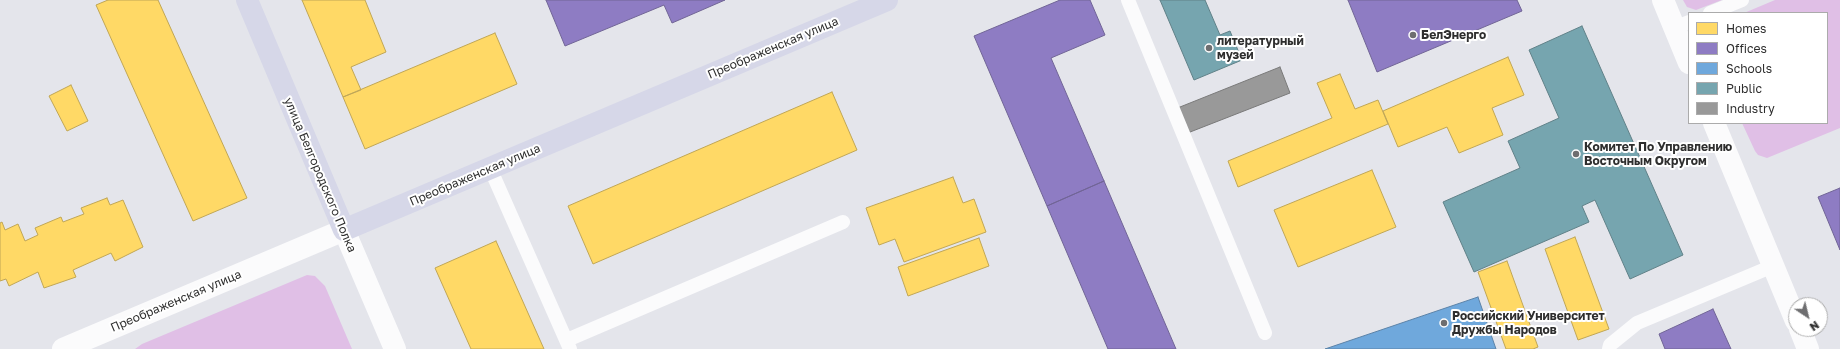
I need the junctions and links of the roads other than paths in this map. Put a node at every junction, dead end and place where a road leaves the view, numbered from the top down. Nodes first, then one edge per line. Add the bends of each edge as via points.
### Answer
1 (247, 0) edge
2 (887, 0) edge
3 (1128, 0) edge
4 (1663, 0) edge
5 (1742, 0) edge
6 (1712, 12) edge
7 (1682, 25) edge
8 (1688, 58) edge
9 (1714, 124) edge
10 (490, 168) junction
11 (843, 222) dead end
12 (344, 230) junction
13 (1773, 266) junction
14 (1788, 301) edge
15 (1265, 333) dead end
16 (1803, 337) edge
17 (569, 345) edge
18 (63, 349) edge
19 (395, 349) edge
20 (1609, 349) edge
21 (1808, 349) edge

1 - 12 main road, улица Белгородского Полка
2 - 10 main road, Преображенская улица
3 - 15 lane
4 - 7 main road
5 - 6 lane
7 - 8 main road
9 - 13 main road
10 - 12 main road, Преображенская улица
10 - 17 lane
11 - 17 lane
12 - 18 main road, Преображенская улица
12 - 19 main road, улица Белгородского Полка
13 - 14 main road
13 - 20 lane via 1637,323 1610,345
16 - 21 main road

